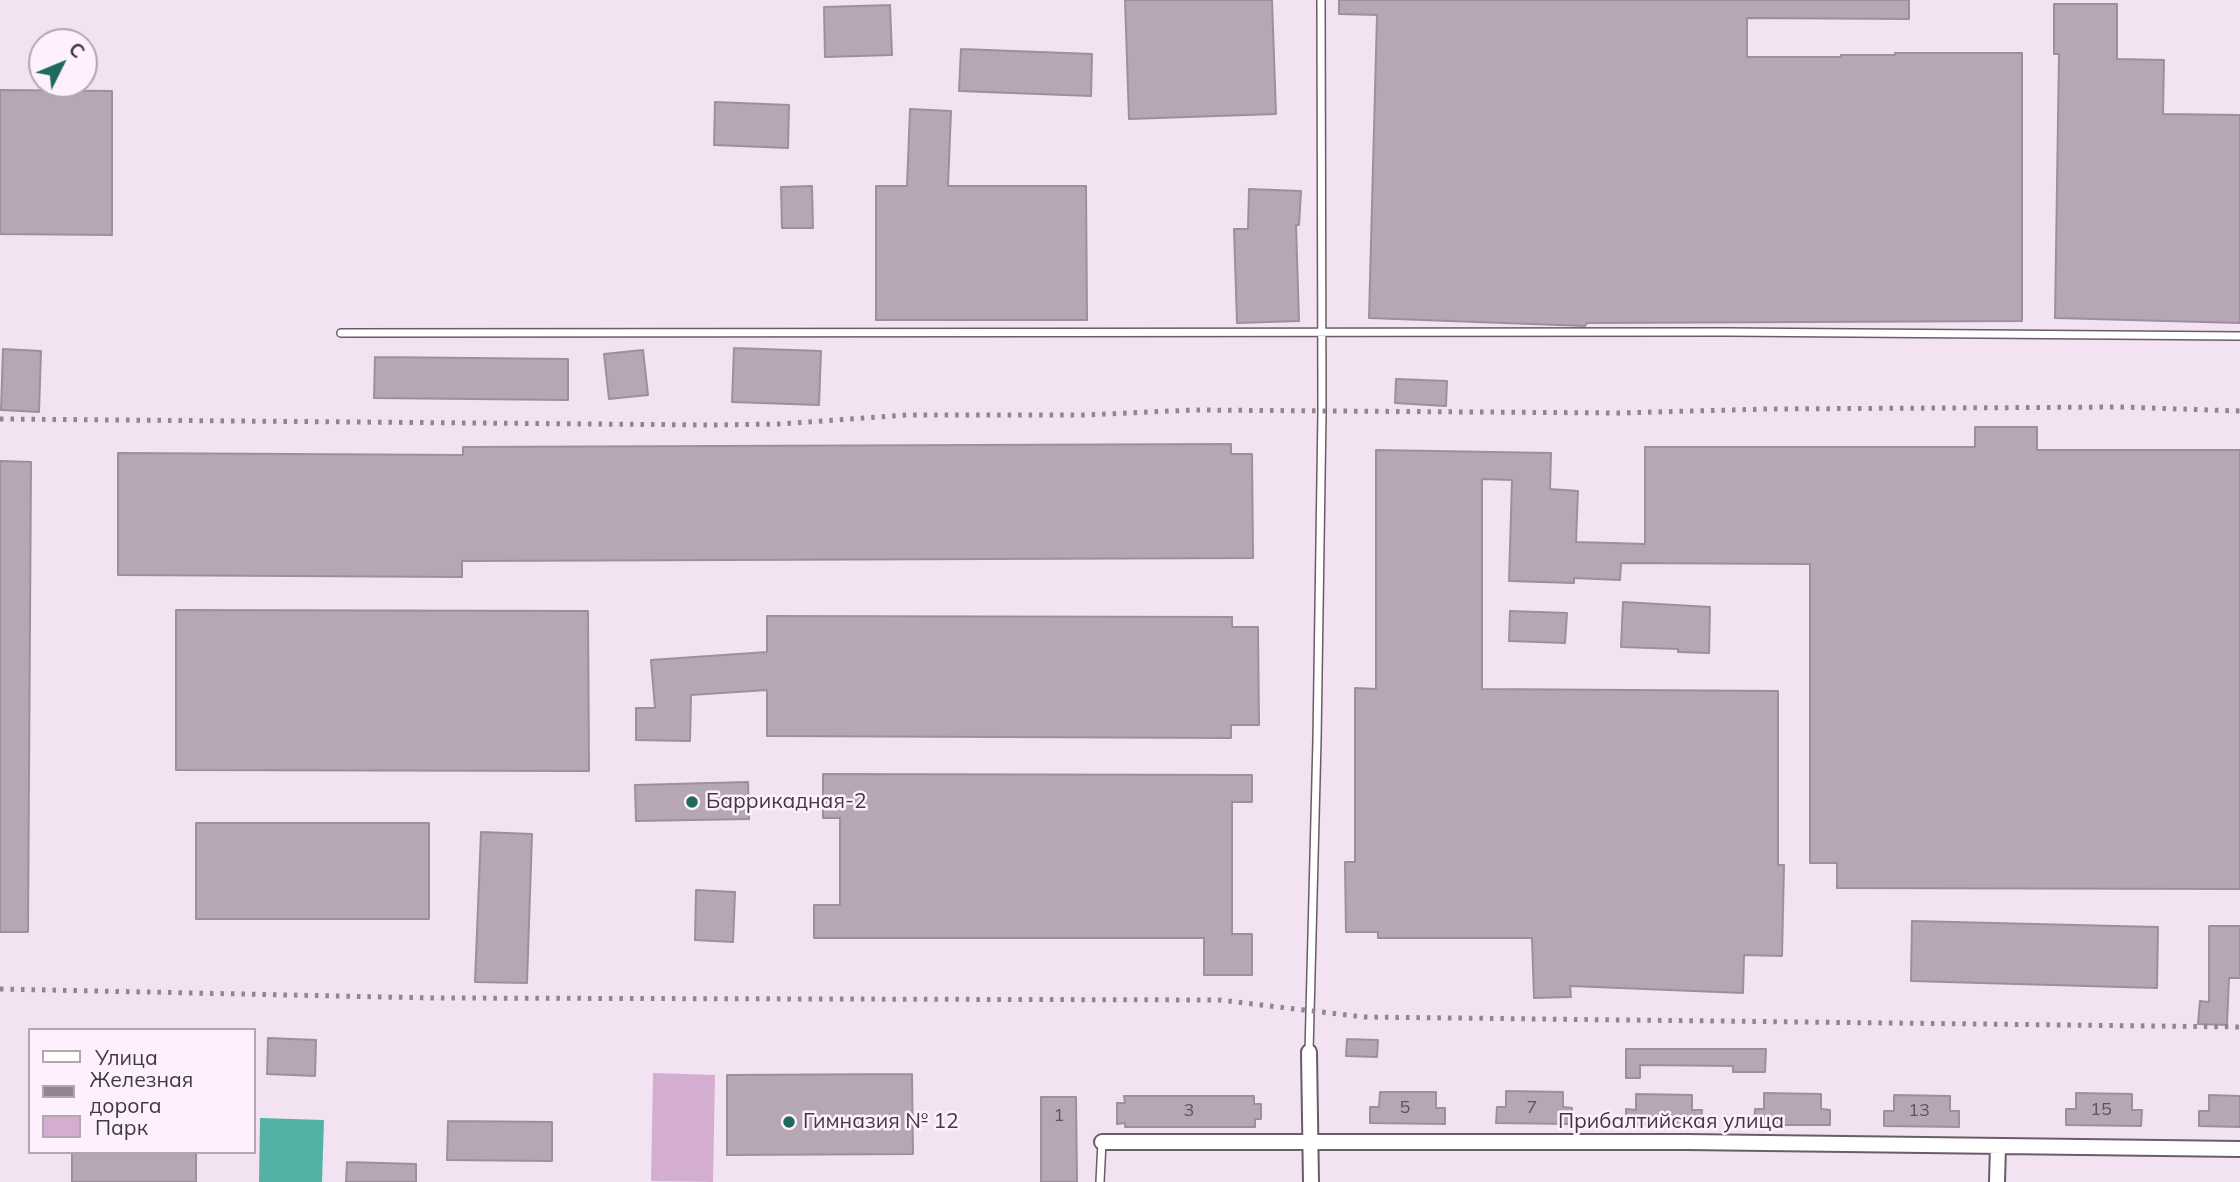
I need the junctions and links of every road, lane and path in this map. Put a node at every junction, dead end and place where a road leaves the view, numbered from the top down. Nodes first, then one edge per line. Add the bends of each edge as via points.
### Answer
1 (1321, 0) edge
2 (341, 333) dead end
3 (1322, 333) junction
4 (2240, 336) edge
5 (1310, 1052) joint
6 (1311, 1141) junction
7 (1102, 1142) joint
8 (1998, 1146) junction
9 (2240, 1149) edge
10 (1100, 1182) edge
11 (1311, 1182) edge
12 (1997, 1182) edge

1 - 3 lane
2 - 3 lane
3 - 4 lane
3 - 5 lane
5 - 6 street
6 - 7 street, Прибалтийская улица
6 - 8 street, Прибалтийская улица
6 - 11 street
7 - 10 lane
8 - 9 street, Прибалтийская улица
8 - 12 street

